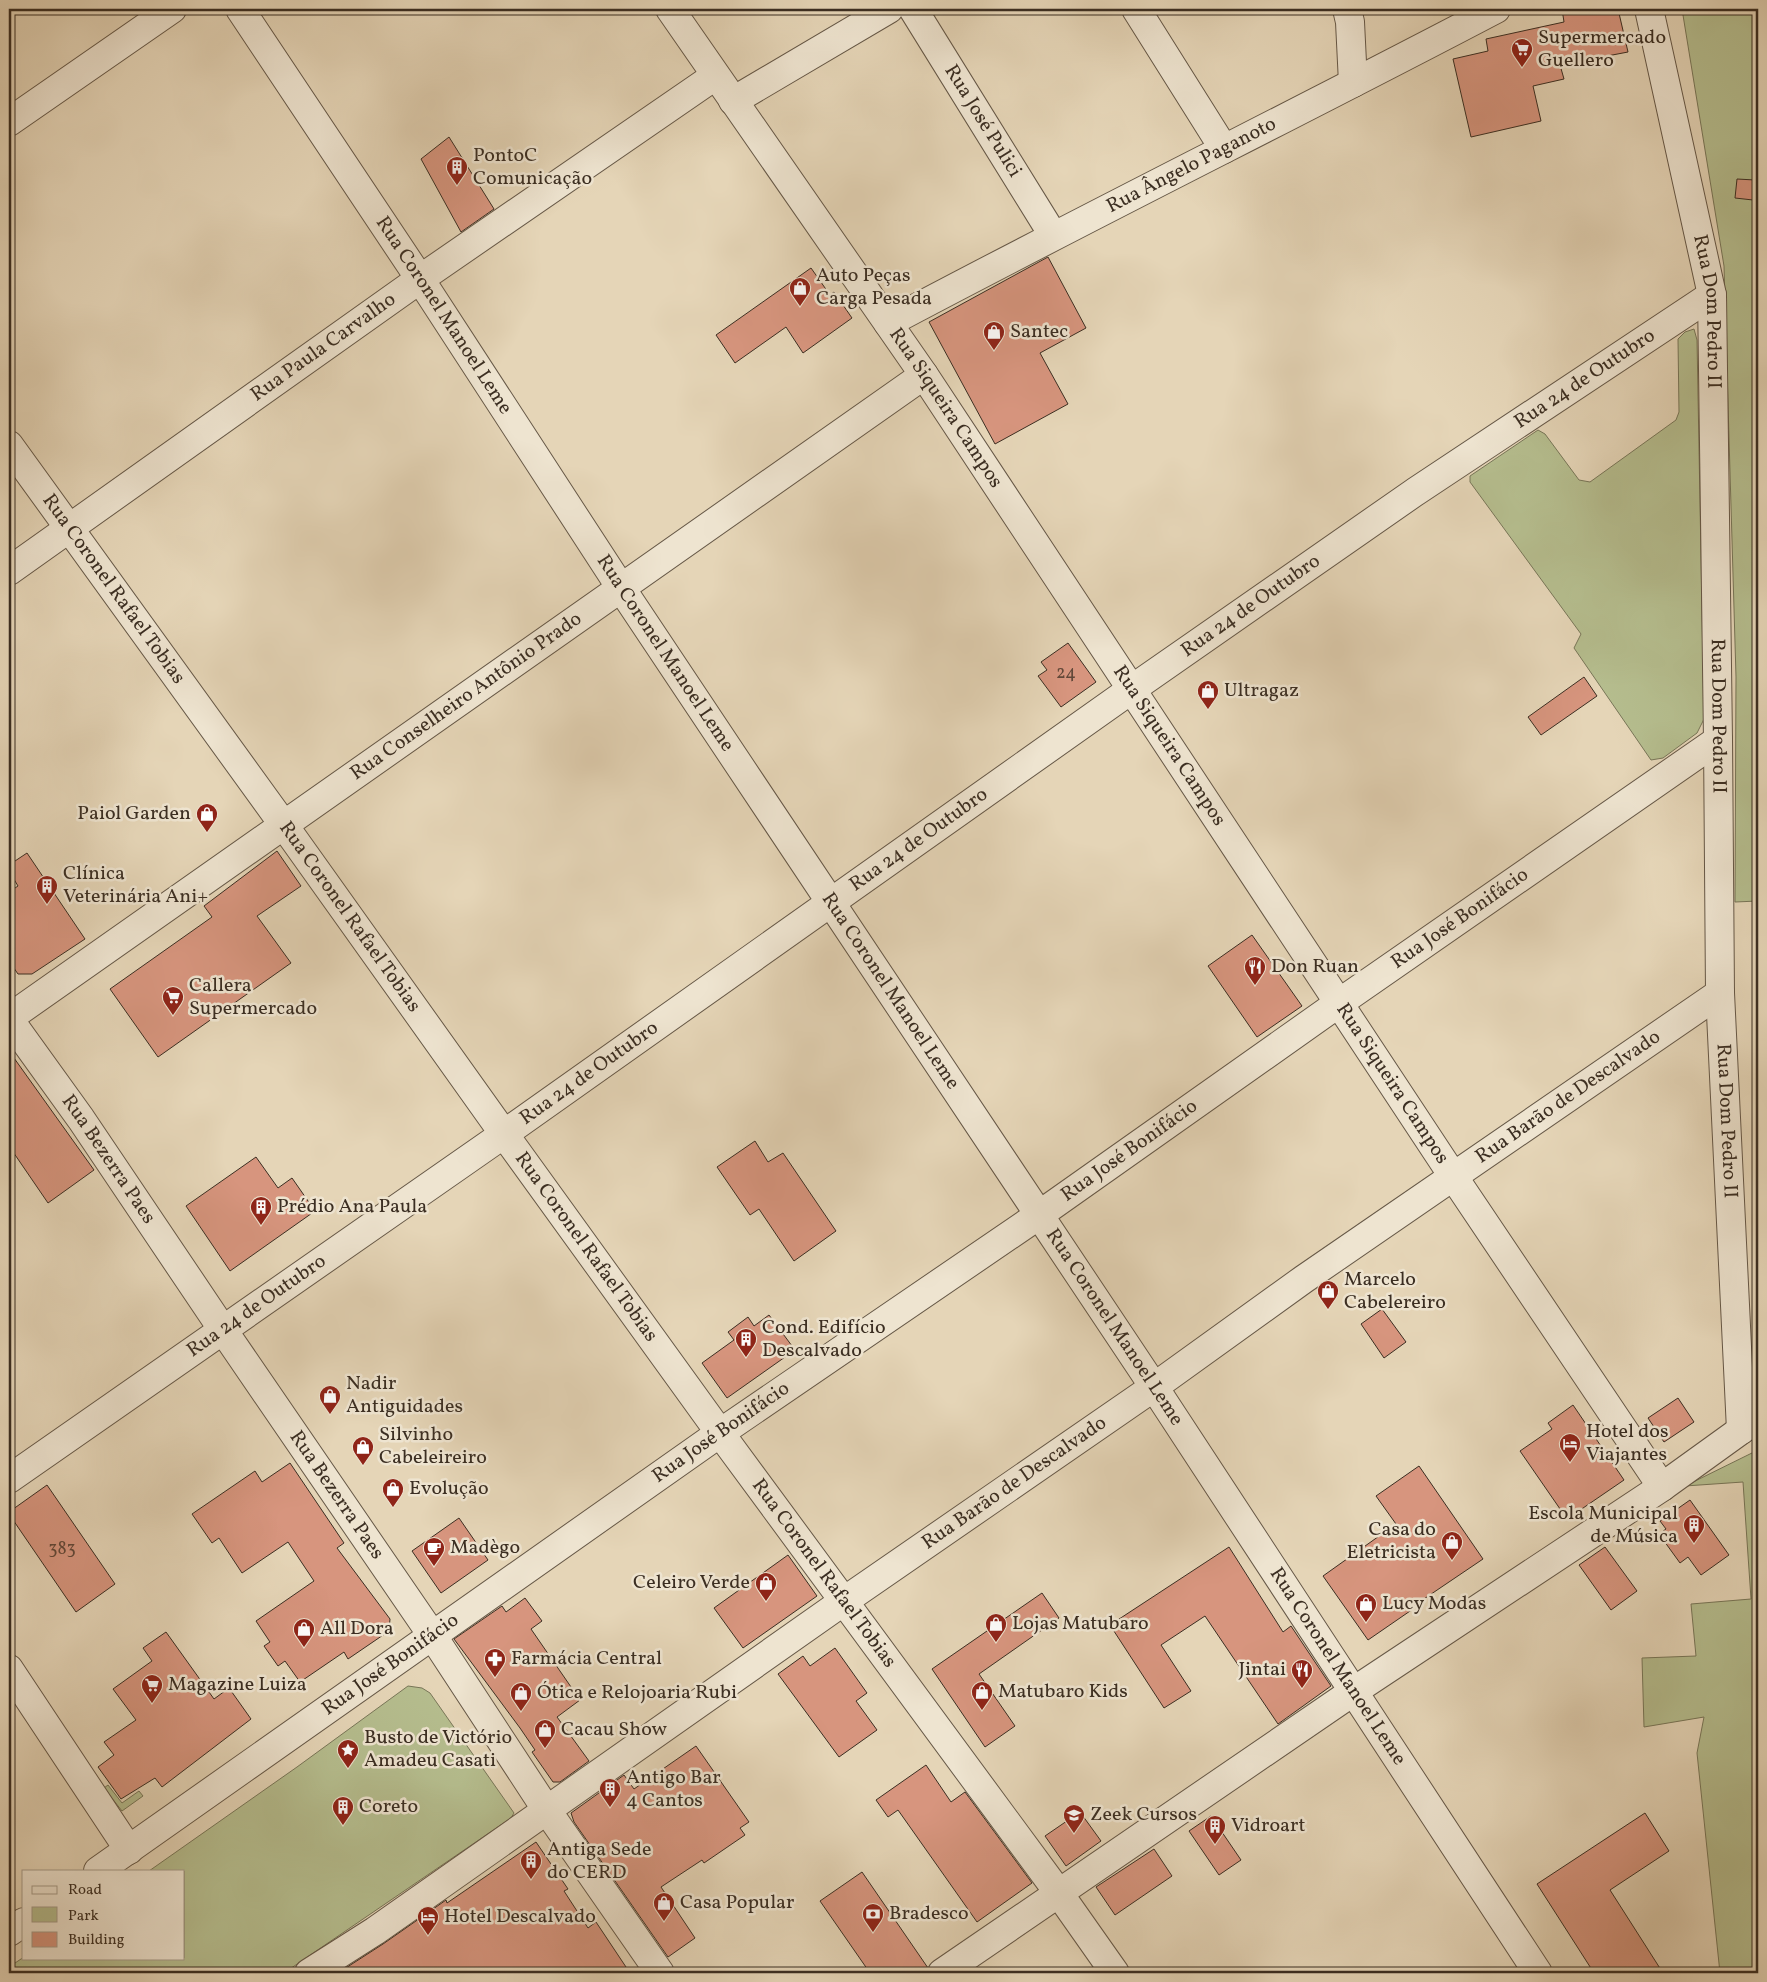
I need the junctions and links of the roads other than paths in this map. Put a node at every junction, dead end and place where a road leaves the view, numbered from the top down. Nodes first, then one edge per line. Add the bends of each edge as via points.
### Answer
1 (172, 9) edge
2 (240, 9) edge
3 (670, 9) edge
4 (889, 9) edge
5 (913, 9) edge
6 (1136, 9) edge
7 (1347, 9) edge
8 (1496, 9) edge
9 (1649, 9) edge
10 (715, 76) junction
11 (1353, 83) junction
12 (733, 100) junction
13 (9, 122) edge
14 (1224, 149) junction
15 (1053, 235) junction
16 (420, 279) junction
17 (1712, 295) junction
18 (888, 323) junction
19 (924, 375) junction
20 (9, 445) edge
21 (68, 529) junction
22 (9, 571) edge
23 (621, 588) junction
24 (1132, 689) junction
25 (1718, 740) junction
26 (284, 824) junction
27 (831, 902) junction
28 (1720, 993) junction
29 (1340, 1003) junction
30 (9, 1019) edge
31 (504, 1134) junction
32 (1453, 1176) junction
33 (1039, 1215) junction
34 (223, 1330) junction
35 (1154, 1387) junction
36 (1750, 1424) edge
37 (720, 1433) junction
38 (9, 1479) edge
39 (1662, 1487) junction
40 (844, 1601) junction
41 (432, 1635) junction
42 (9, 1669) edge
43 (1354, 1690) junction
44 (546, 1809) junction
45 (129, 1850) junction
46 (99, 1870) edge
47 (1058, 1892) junction
48 (22, 1923) edge
49 (9, 1932) edge
50 (309, 1973) edge
51 (660, 1973) edge
52 (942, 1973) edge
53 (1115, 1973) edge
54 (1538, 1973) edge

1 - 13 street
2 - 16 street, Rua Coronel Manoel Leme
3 - 10 street, Rua Siqueira Campos
4 - 12 street
5 - 15 street, Rua José Pulici
6 - 14 street
7 - 11 street
8 - 11 street, Rua Ângelo Paganoto
9 - 17 street, Rua Dom Pedro II
10 - 12 street, Rua Siqueira Campos
10 - 16 street, Rua Paula Carvalho
11 - 14 street, Rua Ângelo Paganoto
12 - 18 street, Rua Siqueira Campos
14 - 15 street, Rua Ângelo Paganoto
15 - 18 street, Rua Ângelo Paganoto
16 - 21 street, Rua Paula Carvalho
16 - 23 street, Rua Coronel Manoel Leme
17 - 24 street, Rua 24 de Outubro via 1415,492
17 - 25 street, Rua Dom Pedro II
18 - 19 street, Rua Siqueira Campos
19 - 23 street, Rua Conselheiro Antônio Prado
19 - 24 street, Rua Siqueira Campos
20 - 21 street, Rua Coronel Rafael Tobias
21 - 22 street, Rua Paula Carvalho
21 - 26 street, Rua Coronel Rafael Tobias
23 - 26 street, Rua Conselheiro Antônio Prado
23 - 27 street, Rua Coronel Manoel Leme
24 - 27 street, Rua 24 de Outubro
24 - 29 street, Rua Siqueira Campos
25 - 28 street, Rua Dom Pedro II
25 - 29 street, Rua José Bonifácio
26 - 30 street, Rua Conselheiro Antônio Prado
26 - 31 street, Rua Coronel Rafael Tobias
27 - 31 street, Rua 24 de Outubro
27 - 33 street, Rua Coronel Manoel Leme
28 - 32 street, Rua Barão de Descalvado
28 - 36 street, Rua Dom Pedro II
29 - 32 street, Rua Siqueira Campos
29 - 33 street, Rua José Bonifácio
30 - 34 street, Rua Bezerra Paes via 72,1106
31 - 34 street, Rua 24 de Outubro
31 - 37 street, Rua Coronel Rafael Tobias
32 - 35 street, Rua Barão de Descalvado
32 - 39 street, Rua Siqueira Campos
33 - 35 street, Rua Coronel Manoel Leme
33 - 37 street, Rua José Bonifácio
34 - 38 street, Rua 24 de Outubro
34 - 41 street, Rua Bezerra Paes
35 - 40 street, Rua Barão de Descalvado
35 - 43 street, Rua Coronel Manoel Leme
36 - 39 street
37 - 40 street, Rua Coronel Rafael Tobias
37 - 41 street, Rua José Bonifácio
39 - 43 street
40 - 44 street, Rua Barão de Descalvado
40 - 47 street, Rua Coronel Rafael Tobias
41 - 44 street, Rua Bezerra Paes
41 - 45 street, Rua José Bonifácio
42 - 45 street
43 - 47 street
43 - 54 street, Rua Coronel Manoel Leme
44 - 50 street, Rua Barão de Descalvado via 375,1931
44 - 51 street, Rua Bezerra Paes
45 - 46 street, Rua José Bonifácio
47 - 52 street
47 - 53 street, Rua Coronel Rafael Tobias
48 - 49 street

